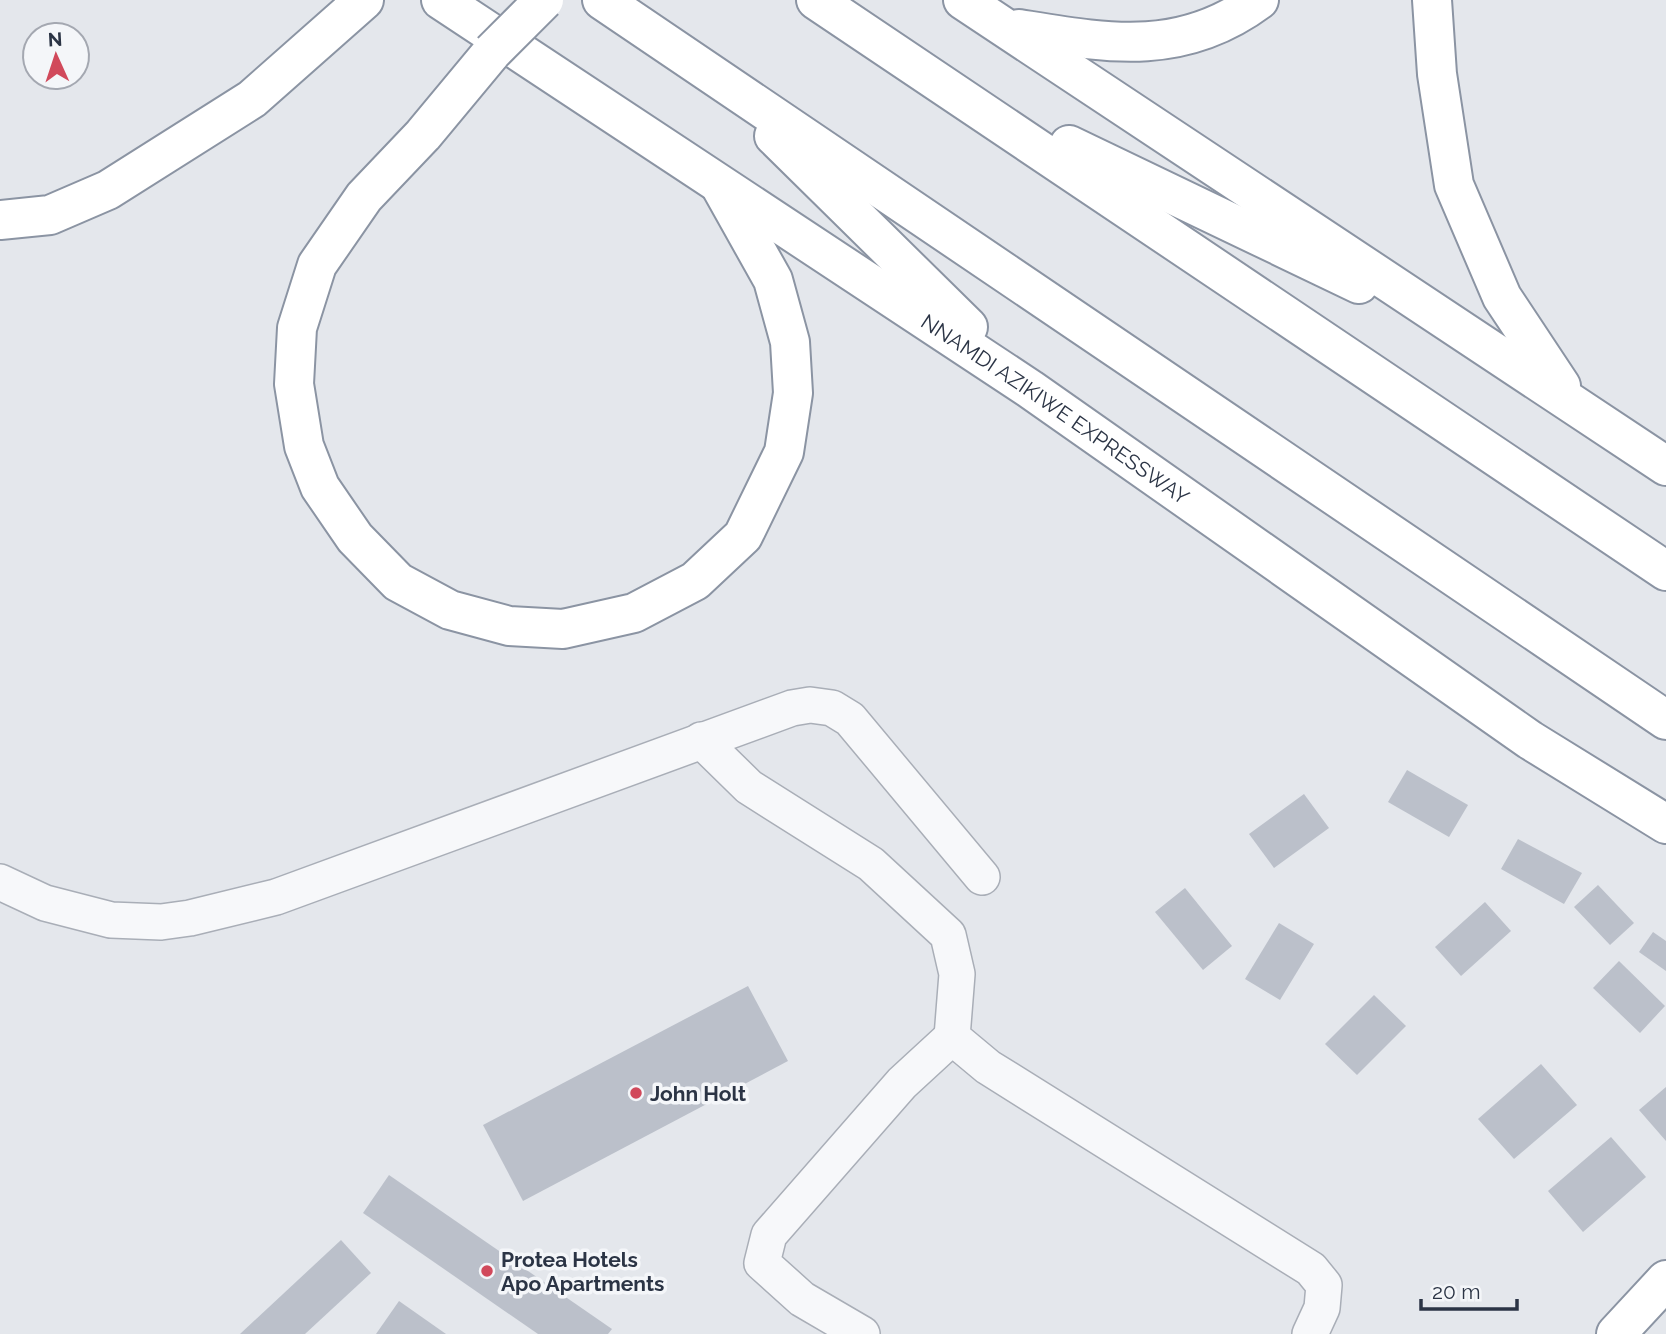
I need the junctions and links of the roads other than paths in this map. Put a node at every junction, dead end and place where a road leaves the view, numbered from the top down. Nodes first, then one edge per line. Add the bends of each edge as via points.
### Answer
1 (364, 0) edge
2 (441, 0) edge
3 (544, 0) edge
4 (602, 0) edge
5 (816, 0) edge
6 (963, 0) edge
7 (1259, 0) edge
8 (1432, 0) edge
9 (1004, 27) junction
10 (706, 68) junction
11 (948, 87) junction
12 (720, 184) junction
13 (0, 220) edge
14 (1493, 349) junction
15 (1030, 388) junction
16 (1572, 403) junction
17 (1666, 466) edge
18 (1666, 571) edge
19 (1666, 720) edge
20 (701, 740) junction
21 (1666, 824) edge
22 (982, 877) dead end
23 (0, 881) edge
24 (952, 1037) junction
25 (1666, 1280) edge
26 (862, 1334) edge
27 (1310, 1334) edge
28 (1616, 1334) edge

1 - 13 highway via 252,99 108,190 50,215
2 - 12 highway, NNAMDI AZIKIWE EXPRESSWAY
3 - 12 highway, bridge via 492,52 365,197 317,265 297,328 294,384 304,446 320,487 355,538 398,582 450,610 509,626 563,629 634,613 695,581 743,536 784,452 792,367 773,280
4 - 10 highway
5 - 11 highway
6 - 9 highway
7 - 9 highway via 1211,26 1165,41 1109,44
8 - 16 highway via 1437,74 1454,185 1502,297
9 - 14 highway
10 - 15 highway
10 - 19 highway
11 - 14 highway
11 - 18 highway
12 - 15 highway, NNAMDI AZIKIWE EXPRESSWAY
14 - 16 highway
15 - 21 highway, NNAMDI AZIKIWE EXPRESSWAY via 1530,740
16 - 17 highway
20 - 22 street via 792,708 810,705 843,713
20 - 23 street via 276,897 190,918 161,922 98,918 45,903
20 - 24 street via 749,787 871,864 948,935 957,974
24 - 26 street via 902,1083 769,1235 762,1263 802,1299
24 - 27 street via 988,1067 1311,1269 1324,1285 1322,1308
25 - 28 highway

